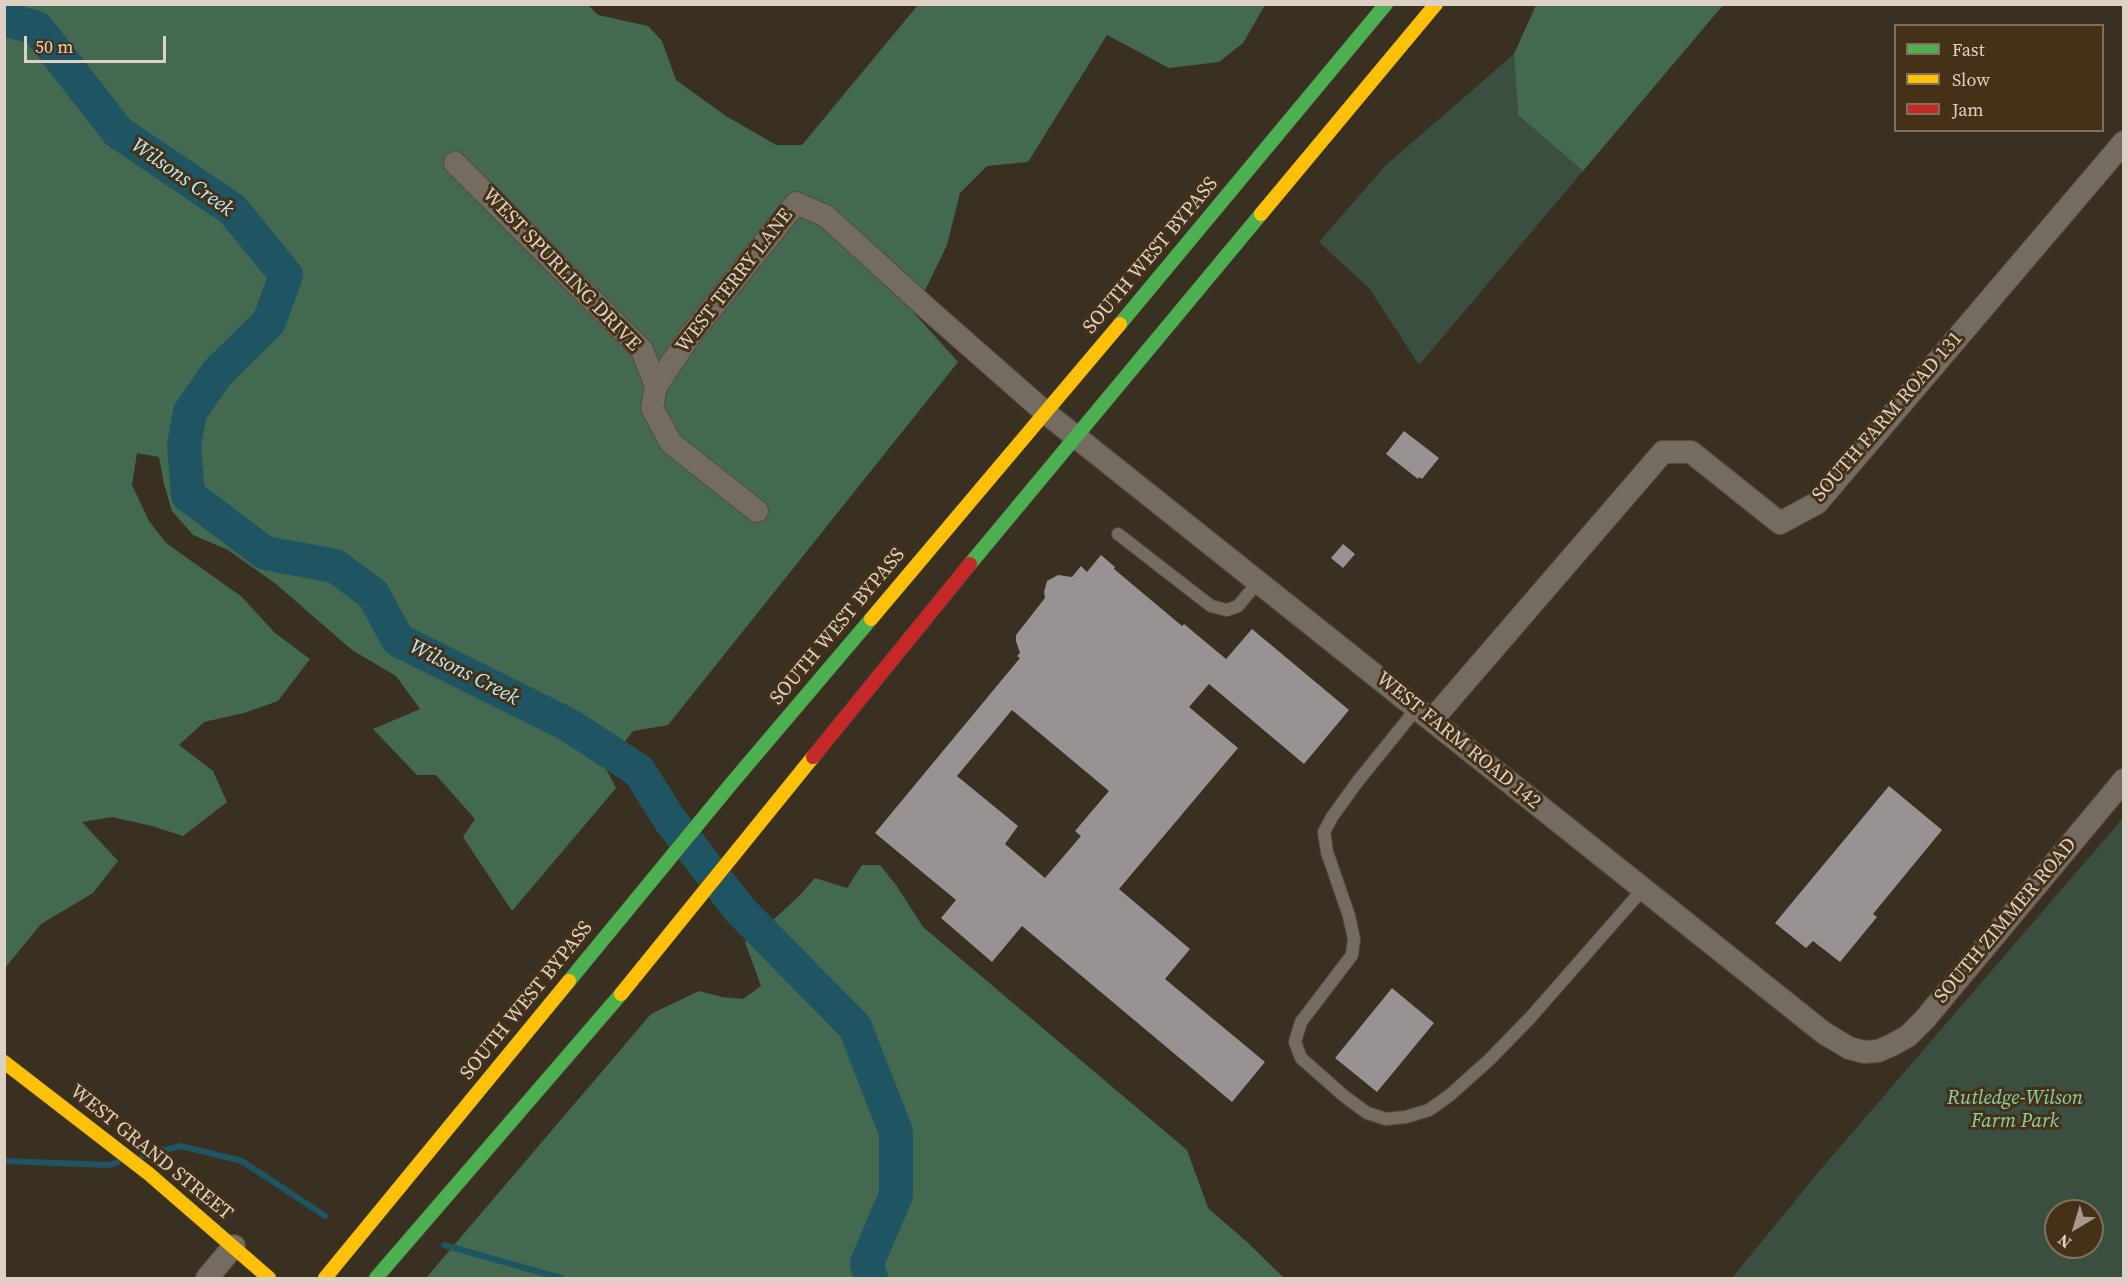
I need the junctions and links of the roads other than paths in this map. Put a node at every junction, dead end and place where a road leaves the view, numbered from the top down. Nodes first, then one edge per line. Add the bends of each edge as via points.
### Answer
1 (1386, 4) edge
2 (1436, 4) edge
3 (2124, 142) edge
4 (455, 163) dead end
5 (656, 386) junction
6 (1046, 413) junction
7 (1075, 436) junction
8 (757, 511) dead end
9 (1118, 534) dead end
10 (1258, 582) junction
11 (1424, 714) junction
12 (2124, 780) edge
13 (1643, 889) junction
14 (1878, 1051) joint
15 (4, 1062) edge
16 (234, 1246) junction
17 (207, 1278) edge
18 (269, 1278) edge
19 (325, 1278) edge
20 (376, 1278) edge

1 - 6 main road, SOUTH WEST BYPASS
2 - 7 main road
3 - 11 street, SOUTH FARM ROAD 131 via 1817,503 1780,523 1691,452 1663,452
4 - 5 street, WEST SPURLING DRIVE via 642,350
5 - 6 street, WEST TERRY LANE via 796,203 826,216
5 - 8 street via 652,408 671,443
6 - 7 street, WEST FARM ROAD 142
6 - 19 main road, SOUTH WEST BYPASS via 731,784
7 - 10 street, WEST FARM ROAD 142
7 - 20 main road via 622,993
9 - 10 lane via 1211,606 1227,610 1238,606
10 - 11 street, WEST FARM ROAD 142
11 - 13 street, WEST FARM ROAD 142
11 - 13 lane via 1358,781 1324,832 1349,916 1354,939 1352,955 1301,1022 1295,1042 1301,1058 1344,1096 1367,1113 1386,1119 1429,1110 1489,1060
12 - 14 street, SOUTH ZIMMER ROAD via 1925,1019 1908,1036
13 - 14 street, WEST FARM ROAD 142 via 1824,1033 1849,1048
15 - 16 main road, WEST GRAND STREET
16 - 17 street
16 - 18 main road, WEST GRAND STREET

